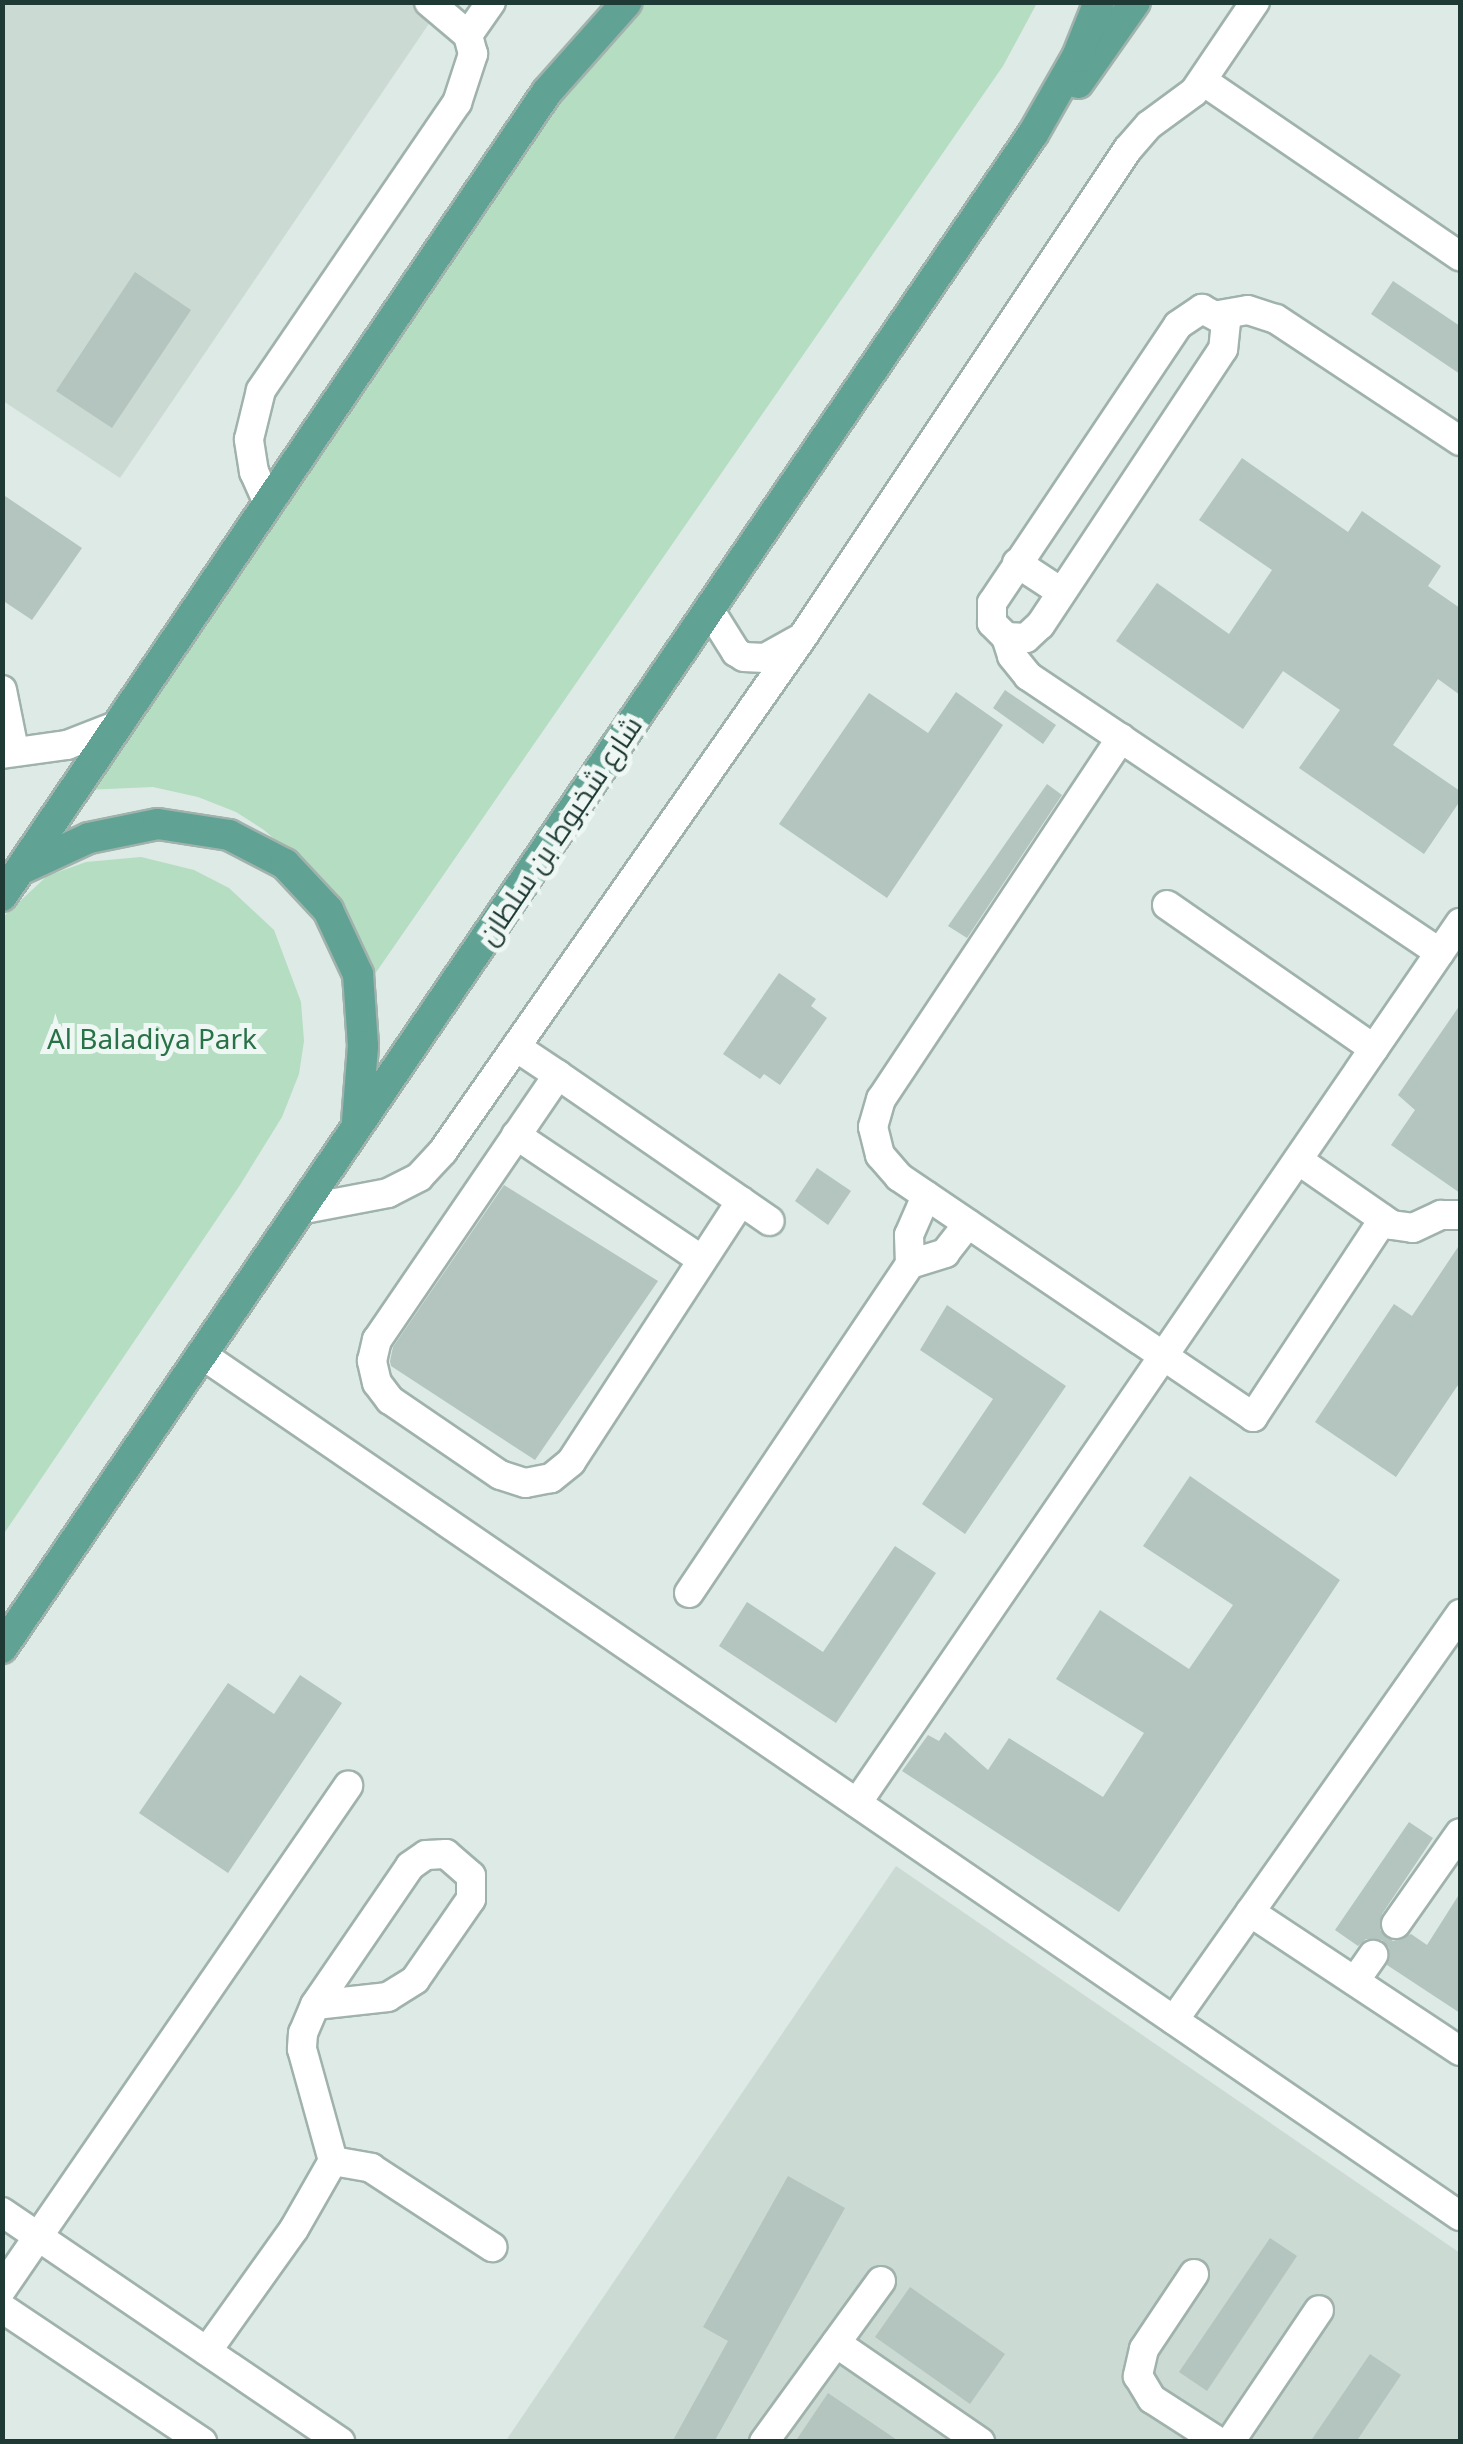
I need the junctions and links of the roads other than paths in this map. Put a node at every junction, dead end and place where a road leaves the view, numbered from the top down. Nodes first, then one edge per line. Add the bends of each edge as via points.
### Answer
1 (429, 2) edge
2 (491, 2) edge
3 (597, 2) edge
4 (627, 2) edge
5 (1099, 2) edge
6 (1134, 2) edge
7 (1255, 2) edge
8 (468, 35) junction
9 (1203, 82) junction
10 (547, 92) junction
11 (1034, 134) junction
12 (1460, 256) edge
13 (1219, 315) junction
14 (1456, 428) edge
15 (268, 503) junction
16 (1017, 563) junction
17 (1062, 592) junction
18 (709, 609) junction
19 (804, 636) junction
20 (1006, 636) junction
21 (736, 652) junction
22 (2, 690) edge
23 (118, 725) junction
24 (741, 725) junction
25 (1121, 738) junction
26 (8, 752) edge
27 (21, 869) junction
28 (2, 896) edge
29 (1167, 905) dead end
30 (1460, 923) edge
31 (1440, 954) junction
32 (516, 1047) junction
33 (1374, 1049) junction
34 (558, 1074) junction
35 (356, 1126) junction
36 (516, 1135) junction
37 (1298, 1160) junction
38 (926, 1196) junction
39 (741, 1201) junction
40 (300, 1210) junction
41 (1460, 1214) edge
42 (1383, 1220) junction
43 (770, 1221) dead end
44 (968, 1224) junction
45 (702, 1260) junction
46 (910, 1264) junction
47 (201, 1354) junction
48 (1164, 1356) junction
49 (689, 1593) dead end
50 (1460, 1614) edge
51 (2, 1648) edge
52 (348, 1786) dead end
53 (857, 1803) junction
54 (1460, 1833) edge
55 (1250, 1912) junction
56 (1396, 1924) dead end
57 (1373, 1955) dead end
58 (1355, 1981) junction
59 (316, 2005) junction
60 (1174, 2020) junction
61 (1460, 2051) edge
62 (333, 2161) junction
63 (2, 2212) edge
64 (1460, 2216) edge
65 (39, 2237) junction
66 (492, 2247) dead end
67 (1194, 2274) dead end
68 (881, 2281) dead end
69 (2, 2289) edge
70 (2, 2308) edge
71 (1319, 2310) dead end
72 (836, 2343) junction
73 (207, 2351) junction
74 (329, 2438) edge
75 (202, 2442) edge
76 (764, 2442) edge
77 (980, 2442) edge
78 (1218, 2442) edge
79 (1230, 2442) edge

1 - 8 street
2 - 8 street
3 - 10 main road
4 - 10 main road
5 - 11 main road, شارع شخبوط بن سلطان
6 - 11 main road
7 - 9 street
8 - 15 street via 473,54 457,103 262,390 249,439
9 - 12 street
9 - 19 street via 1128,149
10 - 15 main road
11 - 18 main road, شارع شخبوط بن سلطان
13 - 14 street via 1248,310 1276,319
13 - 16 street via 1202,309 1178,325
13 - 17 street via 1228,331 1224,349
15 - 23 main road
16 - 17 street
16 - 20 street via 992,603 992,623
17 - 20 street via 1034,633
18 - 21 street
18 - 35 main road, شارع شخبوط بن سلطان
19 - 21 street via 764,658
19 - 24 street
20 - 25 street via 1028,676
21 - 24 street
22 - 26 street
23 - 26 street via 67,746
23 - 27 main road
24 - 32 street
25 - 31 street
25 - 38 street via 874,1113 880,1155
27 - 28 main road
27 - 35 main road via 88,838 158,824 229,835 285,864 328,910 358,974 364,1046
29 - 33 street
30 - 31 street
31 - 33 street
32 - 34 street
32 - 40 street via 419,1177 388,1193
33 - 37 street
34 - 36 street
34 - 39 street
35 - 40 main road, شارع شخبوط بن سلطان
36 - 45 street
36 - 45 street via 376,1340 372,1362 376,1383 390,1400 500,1475 538,1482 571,1462
37 - 42 street
37 - 48 street
38 - 44 street
38 - 46 street via 910,1235
39 - 43 street
39 - 45 street
40 - 47 main road, شارع شخبوط بن سلطان
41 - 42 street via 1413,1228
42 - 48 street via 1252,1417
44 - 46 street via 945,1254
44 - 48 street
46 - 49 street
47 - 51 main road, شارع شخبوط بن سلطان
47 - 53 street
48 - 53 street
50 - 55 street
52 - 65 street
53 - 60 street
54 - 56 street
55 - 58 street
55 - 60 street
57 - 58 street
58 - 61 street
59 - 59 street via 410,1866 436,1853 464,1866 471,1899 415,1980 388,1997
59 - 62 street via 302,2049
60 - 64 street
62 - 66 street via 371,2168
62 - 73 street via 294,2230
63 - 65 street
65 - 69 street
65 - 73 street
67 - 78 street via 1144,2348 1138,2376 1152,2399
68 - 72 street
70 - 75 street
71 - 79 street
72 - 76 street
72 - 77 street
73 - 74 street

